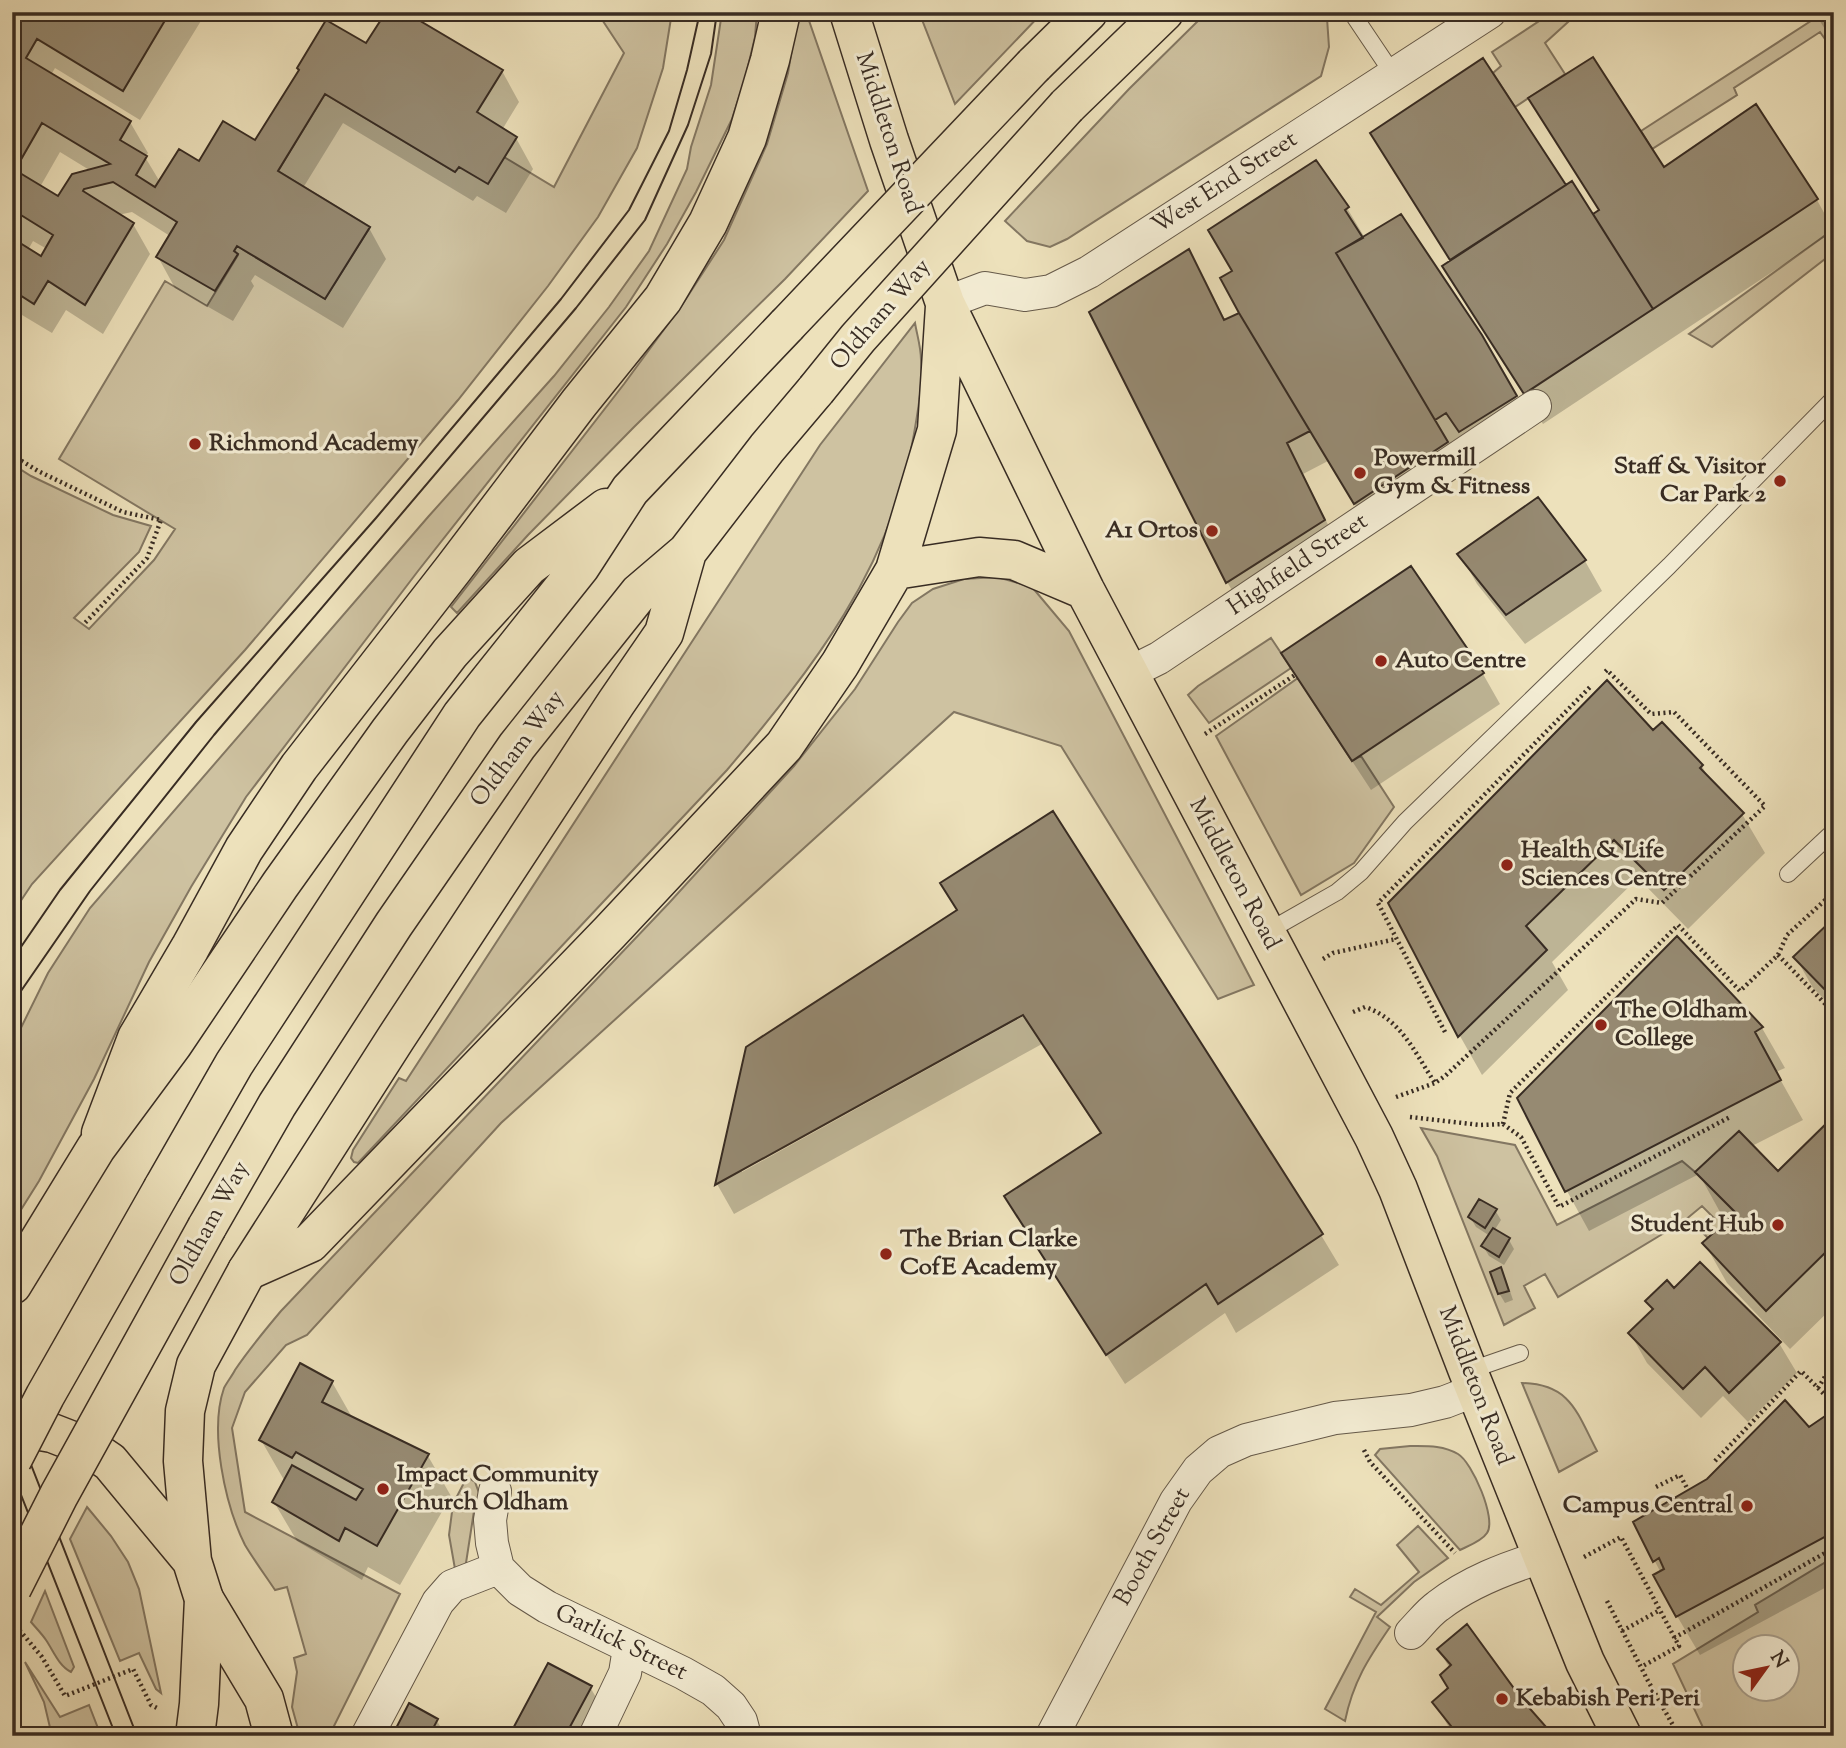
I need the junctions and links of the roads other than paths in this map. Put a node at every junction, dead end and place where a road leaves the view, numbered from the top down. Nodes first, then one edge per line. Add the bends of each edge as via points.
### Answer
1 (781, 12) edge
2 (849, 12) edge
3 (1088, 12) edge
4 (1164, 12) edge
5 (1490, 12) edge
6 (1354, 16) dead end
7 (1393, 75) junction
8 (945, 303) junction
9 (1834, 398) edge
10 (1535, 406) dead end
11 (630, 490) junction
12 (687, 552) junction
13 (895, 570) junction
14 (1085, 590) junction
15 (1129, 673) junction
16 (1834, 831) edge
17 (1788, 874) dead end
18 (1265, 933) junction
19 (96, 1148) junction
20 (247, 1271) junction
21 (12, 1285) edge
22 (1520, 1353) dead end
23 (1472, 1381) junction
24 (12, 1426) edge
25 (12, 1460) edge
26 (495, 1491) dead end
27 (1542, 1557) junction
28 (192, 1561) junction
29 (498, 1568) junction
30 (12, 1588) edge
31 (204, 1599) junction
32 (1411, 1633) dead end
33 (629, 1648) junction
34 (743, 1728) edge
35 (195, 1736) edge
36 (274, 1736) edge
37 (367, 1736) edge
38 (595, 1736) edge
39 (1052, 1736) edge
40 (1622, 1736) edge

1 - 19 main road via 747,138 708,223 663,299 299,767 243,849 137,1038
2 - 8 main road, Middleton Road
3 - 11 main road, bridge
4 - 12 main road, Oldham Way, bridge via 1068,106 858,338
5 - 7 street, West End Street
6 - 7 lane
7 - 8 street, West End Street via 1089,272 1051,291 1025,295 985,288
8 - 13 main road via 937,430
8 - 14 main road, Middleton Road
9 - 18 lane via 1669,566 1405,822 1361,872 1337,892
10 - 15 street, Highfield Street via 1159,658
11 - 19 main road via 529,566 450,653
11 - 25 main road, bridge via 580,567 462,715 234,1064
12 - 20 main road via 664,633
12 - 30 main road, Oldham Way, bridge via 639,593 517,746 394,924 277,1105 58,1495
13 - 14 main road via 979,557 1014,560
13 - 20 main road via 841,664 785,746 310,1243
14 - 15 main road, Middleton Road
15 - 18 main road, Middleton Road
16 - 17 lane
18 - 23 main road, Middleton Road via 1384,1158
19 - 21 main road
20 - 28 main road via 196,1365 185,1411 183,1461
22 - 23 lane
23 - 27 main road, Middleton Road
23 - 39 street, Booth Street via 1445,1402 1335,1418 1247,1440 1219,1452 1198,1470 1176,1501
24 - 28 main road via 52,1433 88,1447 110,1462
26 - 29 street via 490,1520
27 - 32 street via 1475,1583 1437,1606
27 - 40 main road, Middleton Road
28 - 31 main road
29 - 33 street, Garlick Street via 520,1590 547,1607
29 - 37 street via 452,1586 438,1602
31 - 35 main road
31 - 36 main road via 264,1699
33 - 34 street, Garlick Street via 713,1690 731,1706
33 - 38 street via 625,1673

